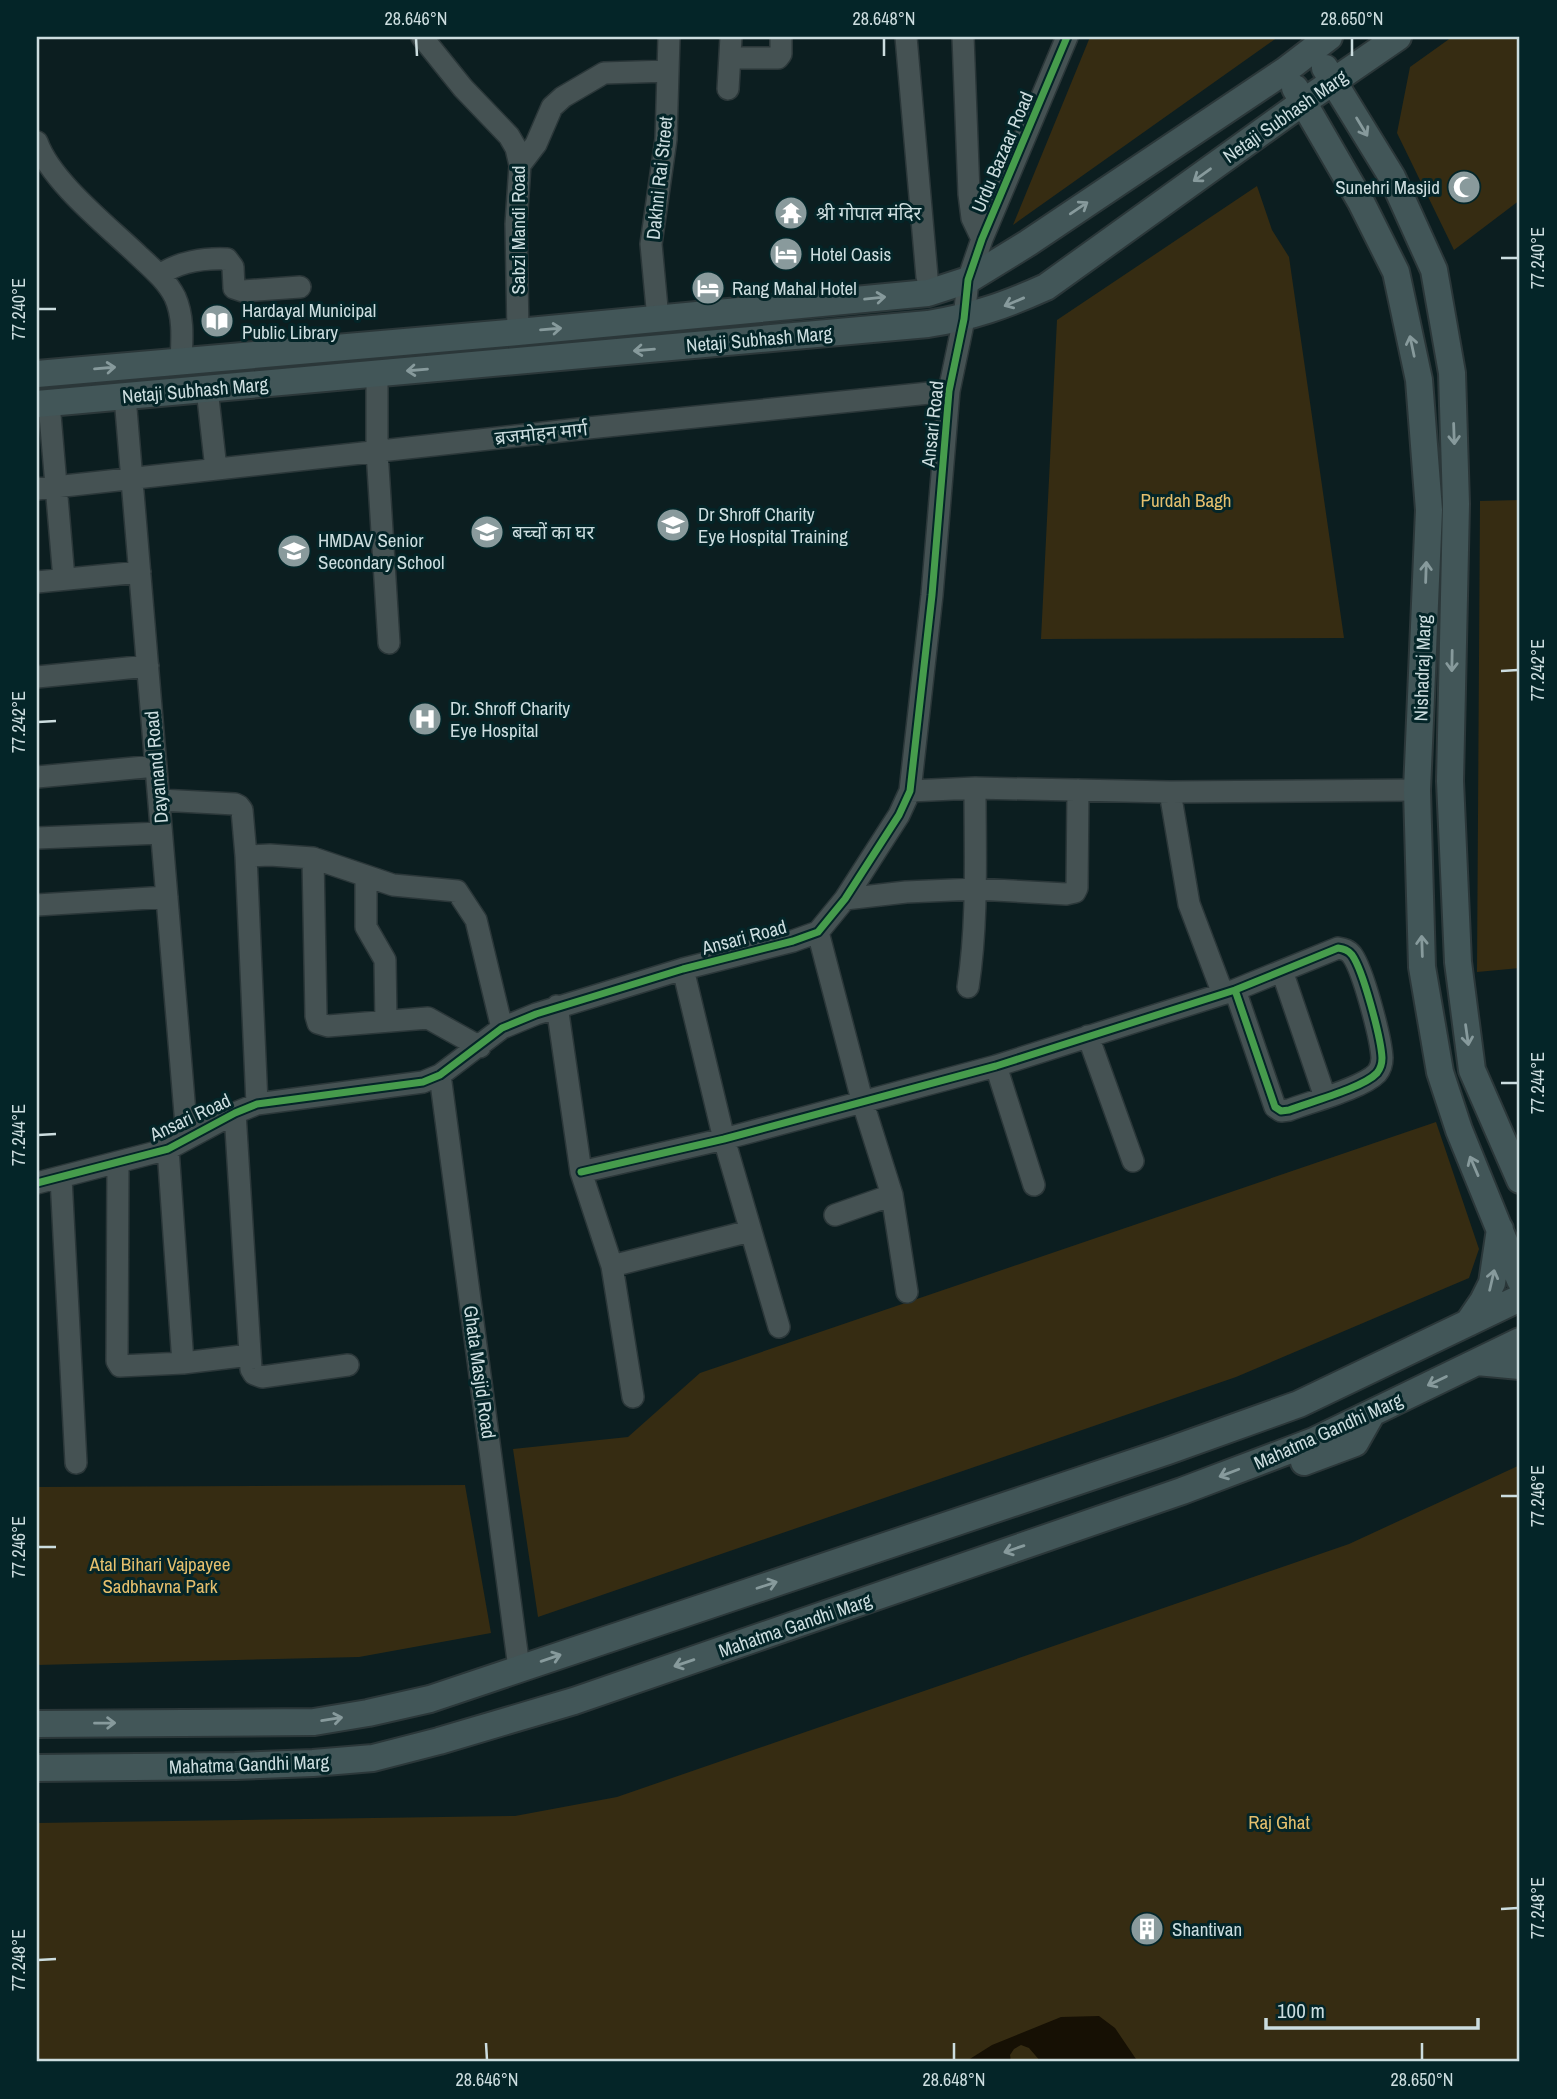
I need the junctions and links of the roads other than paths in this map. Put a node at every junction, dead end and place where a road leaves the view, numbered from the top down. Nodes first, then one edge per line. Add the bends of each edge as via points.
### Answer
1 (422, 37) edge
2 (669, 37) edge
3 (781, 37) edge
4 (906, 37) edge
5 (963, 37) edge
6 (1066, 37) edge
7 (1398, 37) edge
8 (1320, 43) edge
9 (730, 47) edge
10 (1286, 70) junction
11 (668, 71) junction
12 (1334, 81) junction
13 (728, 89) dead end
14 (1302, 103) junction
15 (37, 142) edge
16 (520, 165) junction
17 (43, 168) edge
18 (982, 239) junction
19 (160, 275) junction
20 (927, 277) dead end
21 (968, 280) junction
22 (300, 287) dead end
23 (658, 319) junction
24 (964, 319) junction
25 (518, 332) junction
26 (181, 361) junction
27 (37, 374) edge
28 (377, 374) junction
29 (207, 389) junction
30 (950, 391) junction
31 (125, 397) junction
32 (43, 404) edge
33 (377, 451) junction
34 (216, 469) junction
35 (132, 478) junction
36 (47, 489) edge
37 (140, 572) junction
38 (64, 579) junction
39 (37, 582) edge
40 (389, 643) dead end
41 (148, 666) junction
42 (37, 677) edge
43 (156, 766) junction
44 (37, 777) edge
45 (975, 788) junction
46 (1078, 790) junction
47 (1417, 790) junction
48 (910, 791) junction
49 (1171, 792) junction
50 (160, 800) junction
51 (162, 833) junction
52 (37, 838) edge
53 (246, 856) junction
54 (313, 858) junction
55 (366, 877) junction
56 (976, 889) junction
57 (167, 897) junction
58 (845, 899) junction
59 (37, 905) edge
60 (818, 932) junction
61 (683, 969) junction
62 (1282, 971) junction
63 (968, 987) dead end
64 (1229, 992) junction
65 (557, 1006) junction
66 (386, 1021) junction
67 (502, 1028) junction
68 (1088, 1036) junction
69 (480, 1047) junction
70 (996, 1066) junction
71 (440, 1075) junction
72 (1325, 1097) junction
73 (862, 1100) junction
74 (257, 1104) junction
75 (235, 1113) junction
76 (187, 1137) junction
77 (724, 1139) junction
78 (168, 1149) junction
79 (1133, 1161) dead end
80 (118, 1162) junction
81 (582, 1172) junction
82 (61, 1178) junction
83 (1520, 1180) edge
84 (37, 1183) edge
85 (1034, 1185) dead end
86 (892, 1195) junction
87 (835, 1215) dead end
88 (1500, 1229) junction
89 (750, 1231) junction
90 (612, 1266) junction
91 (1520, 1280) edge
92 (907, 1292) dead end
93 (1520, 1298) edge
94 (1466, 1324) junction
95 (779, 1327) dead end
96 (1520, 1341) edge
97 (250, 1355) junction
98 (1477, 1362) junction
99 (183, 1363) junction
100 (348, 1365) dead end
101 (1520, 1366) edge
102 (633, 1398) dead end
103 (76, 1463) dead end
104 (519, 1668) junction
105 (37, 1724) edge
106 (37, 1769) edge

1 - 16 street, Sabzi Mandi Road via 509,136
2 - 11 street, Dakhni Rai Street
3 - 9 street via 778,58
4 - 20 street
5 - 18 street via 969,194 972,218
6 - 18 street, Urdu Bazaar Road
7 - 12 main road, Netaji Subhash Marg
8 - 10 main road, Netaji Subhash Marg
8 - 12 main road, Nishadraj Marg
9 - 13 street
10 - 14 main road, Nishadraj Marg
21 -> 10 main road, Netaji Subhash Marg
11 - 16 street via 608,72 563,97 552,107 536,144
11 - 23 street, Dakhni Rai Street via 666,139 651,244
12 - 14 main road, Netaji Subhash Marg
12 -> 83 main road, Nishadraj Marg via 1392,177 1434,270 1451,373 1456,505 1450,781 1458,962 1472,1070
14 -> 24 main road, Netaji Subhash Marg via 1046,287
47 -> 14 main road, Nishadraj Marg via 1429,510 1419,380 1396,272
15 - 17 street
16 - 25 street, Sabzi Mandi Road
17 - 19 street
18 - 21 street, Urdu Bazaar Road
19 - 22 street via 171,267 227,259 233,267 234,288
19 - 26 street via 181,315
23 -> 21 main road, Netaji Subhash Marg via 928,293
21 - 24 street, Ansari Road
25 -> 23 main road, Netaji Subhash Marg
24 -> 28 main road, Netaji Subhash Marg
24 - 30 street, Ansari Road
25 - 26 main road, Netaji Subhash Marg
27 -> 26 main road, Netaji Subhash Marg
28 - 29 main road, Netaji Subhash Marg
28 - 33 street
29 - 31 main road, Netaji Subhash Marg
29 - 34 street
30 - 33 street, ब्रजमोहन मार्ग
30 - 48 street, Ansari Road
31 - 32 main road, Netaji Subhash Marg
31 - 35 street, Dayanand Road
32 - 36 street
33 - 34 street, ब्रजमोहन मार्ग
33 - 40 street
34 - 35 street, ब्रजमोहन मार्ग
35 - 36 street, ब्रजमोहन मार्ग
35 - 37 street, Dayanand Road
36 - 38 street
37 - 38 street
37 - 41 street, Dayanand Road
38 - 39 street
41 - 42 street
41 - 43 street, Dayanand Road
43 - 44 street
43 - 50 street, Dayanand Road
45 - 46 street
45 - 48 street
45 - 56 street
46 - 49 street
46 - 56 street via 1075,892
47 - 49 street
88 -> 47 main road, Nishadraj Marg via 1458,1130 1440,1072 1422,967
48 - 58 street, Ansari Road
49 - 64 street via 1189,904
50 - 51 street, Dayanand Road
50 - 53 street via 239,806
51 - 52 street
51 - 57 street, Dayanand Road
53 - 54 street
53 - 74 street
54 - 55 street
54 - 66 street via 318,1023
55 - 66 street via 366,927 385,961
55 - 67 street via 393,885 451,890 461,896 476,920
56 - 58 street
56 - 63 street
57 - 59 street
57 - 76 street, Dayanand Road
58 - 60 street, Ansari Road
60 - 61 street, Ansari Road
60 - 73 street
61 - 65 street, Ansari Road
61 - 77 street
62 - 64 street
62 - 72 street
62 - 72 street via 1338,948 1352,955 1359,969 1382,1066 1366,1082
64 - 68 street
64 - 72 street via 1275,1107 1289,1110
65 - 67 street, Ansari Road
65 - 81 street
66 - 69 street via 428,1018
67 - 69 street, Ansari Road
68 - 70 street
68 - 79 street
69 - 71 street, Ansari Road
70 - 73 street
70 - 85 street
71 - 74 street, Ansari Road via 423,1082
71 - 104 street, Ghata Masjid Road
73 - 77 street
73 - 86 street
74 - 75 street, Ansari Road
75 - 76 street, Ansari Road
75 - 97 street
76 - 78 street, Ansari Road
77 - 81 street
77 - 89 street
78 - 80 street, Ansari Road
78 - 99 street
80 - 82 street, Ansari Road
80 - 99 street via 117,1361 120,1366
81 - 90 street
82 - 84 street, Ansari Road
82 - 103 street
86 - 87 street
86 - 92 street
88 - 91 main road, Nishadraj Marg
94 -> 88 main road via 1492,1283
89 - 90 street
89 - 95 street
90 - 102 street
93 - 94 main road, Mahatma Gandhi Marg
104 -> 94 main road, Mahatma Gandhi Marg via 1298,1404
96 - 98 main road, Mahatma Gandhi Marg
97 - 99 street
97 - 100 street via 251,1369 262,1377
98 - 101 main road
98 -> 106 main road, Mahatma Gandhi Marg via 1314,1441 1182,1491 573,1702 373,1758
105 -> 104 main road, Mahatma Gandhi Marg via 314,1722 430,1699

